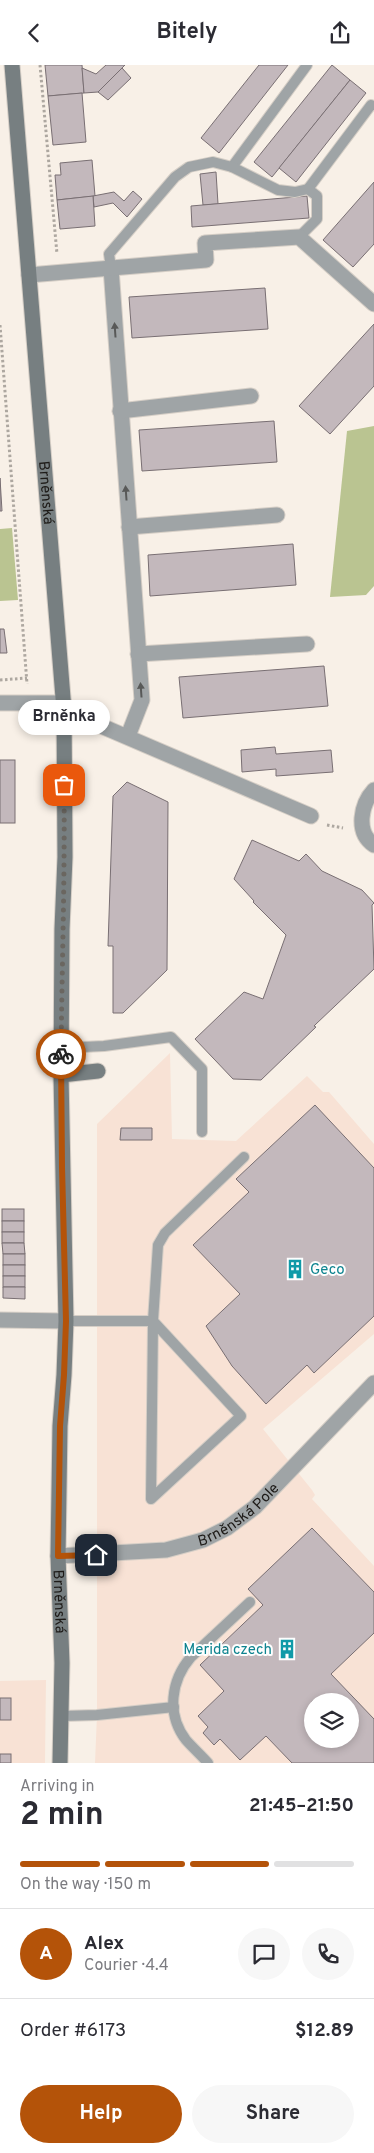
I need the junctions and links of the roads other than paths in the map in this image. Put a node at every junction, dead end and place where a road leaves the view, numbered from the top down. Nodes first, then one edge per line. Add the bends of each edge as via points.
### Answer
1 (12, 65) edge
2 (307, 65) edge
3 (371, 105) dead end
4 (232, 167) junction
5 (308, 189) junction
6 (299, 237) junction
7 (110, 268) junction
8 (29, 275) junction
9 (374, 304) edge
10 (251, 396) dead end
11 (120, 411) junction
12 (277, 515) dead end
13 (129, 527) junction
14 (307, 644) dead end
15 (138, 654) junction
16 (0, 703) edge
17 (64, 706) junction
18 (128, 736) junction
19 (374, 790) edge
20 (311, 816) road end
21 (374, 845) edge
22 (62, 1048) junction
23 (98, 1071) dead end
24 (61, 1075) junction
25 (202, 1132) dead end
26 (244, 1157) dead end
27 (0, 1320) edge
28 (66, 1321) junction
29 (152, 1321) junction
30 (374, 1383) edge
31 (58, 1556) junction
32 (250, 1602) dead end
33 (174, 1707) junction
34 (62, 1716) junction
35 (60, 1763) edge
36 (208, 1763) edge

1 - 8 street, Brněnská
2 - 4 lane
3 - 5 lane
4 - 5 lane via 278,191
4 - 7 lane via 205,164 190,167 175,177 109,254
5 - 6 lane via 317,196 317,219
6 - 7 street via 205,243 206,260
6 - 9 street
7 - 8 street
11 -> 7 street
8 - 17 street, Brněnská
10 - 11 street
13 -> 11 street
12 - 13 street
13 - 15 street
14 - 15 street
18 -> 15 street via 142,700
16 - 17 street
17 - 18 street
17 - 22 street, Brněnská
18 - 20 street
19 - 21 street via 368,796 362,816 364,832
22 - 24 street, Brněnská
22 - 25 lane via 104,1047 171,1037 202,1069
23 - 24 street
24 - 28 street, Brněnská
26 - 29 lane via 164,1233 158,1245
27 - 28 street
28 - 29 lane
28 - 31 street, Brněnská
29 - 29 lane via 151,1479 151,1499 240,1415
30 - 31 street, Brněnská Pole via 255,1507 227,1528 204,1540 166,1550
31 - 34 street, Brněnská
32 - 33 lane via 184,1665 174,1688
33 - 34 lane
33 - 36 lane via 177,1724 186,1739
34 - 35 street, Brněnská

